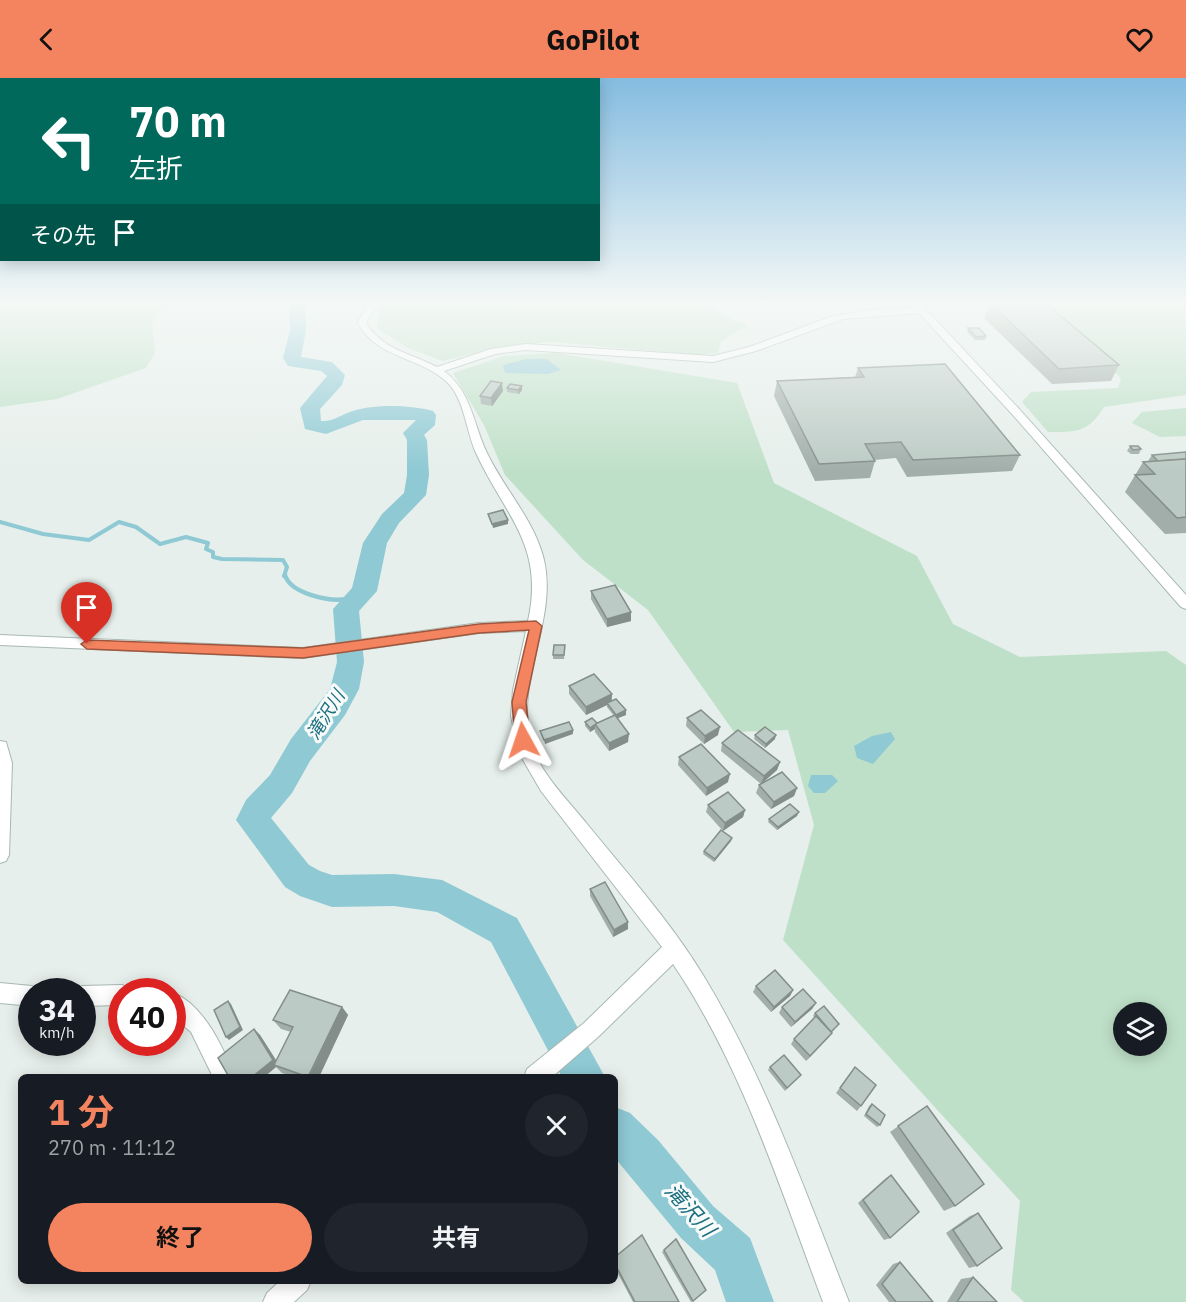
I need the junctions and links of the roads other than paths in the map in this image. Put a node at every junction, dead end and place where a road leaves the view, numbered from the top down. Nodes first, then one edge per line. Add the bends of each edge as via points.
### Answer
1 (412, 358) edge
2 (473, 358) edge
3 (684, 358) edge
4 (706, 358) edge
5 (966, 358) edge
6 (437, 370) junction
7 (1186, 604) edge
8 (536, 626) junction
9 (0, 640) edge
10 (0, 747) edge
11 (0, 855) edge
12 (674, 949) junction
13 (0, 993) edge
14 (18, 995) edge
15 (186, 1014) edge
16 (541, 1072) edge
17 (222, 1074) edge
18 (295, 1284) edge
19 (276, 1302) edge
20 (836, 1302) edge

1 - 6 street
2 - 6 street
3 - 4 street
5 - 7 street
6 - 8 street via 452,381 460,395 481,453 539,558
8 - 9 street via 479,628 333,651 240,652
8 - 12 street via 519,702 523,740 537,774
10 - 11 street via 4,763
12 - 16 street via 591,1030
12 - 20 street via 733,1050
13 - 14 street
15 - 17 street via 198,1025
18 - 19 street

